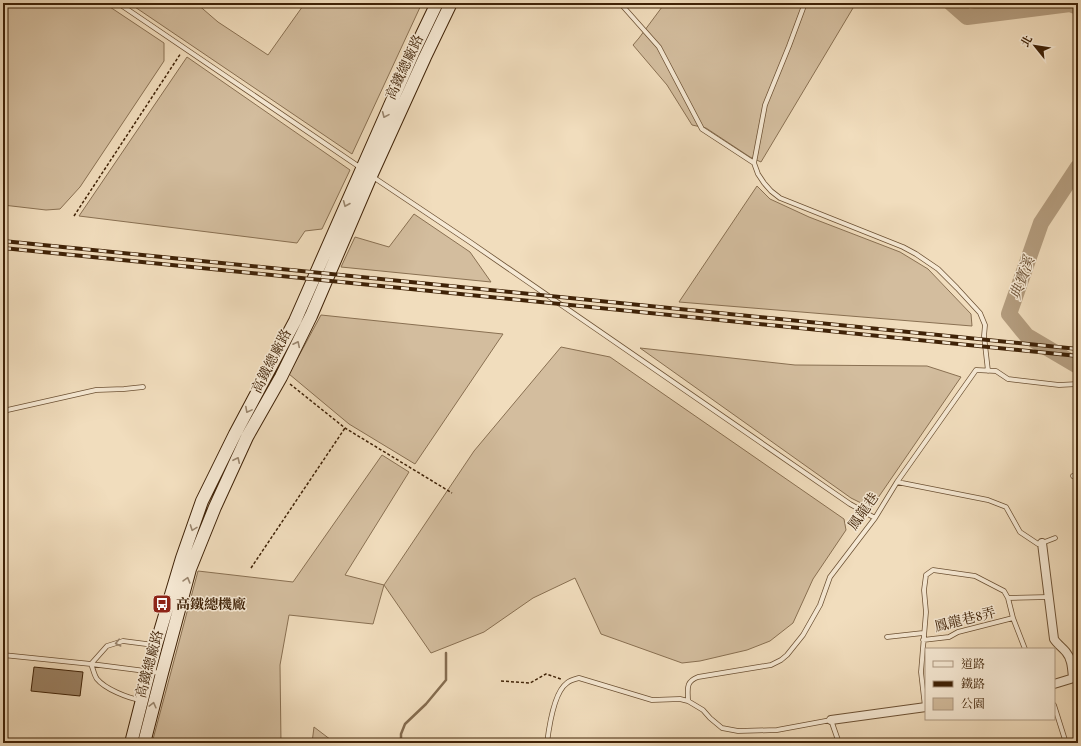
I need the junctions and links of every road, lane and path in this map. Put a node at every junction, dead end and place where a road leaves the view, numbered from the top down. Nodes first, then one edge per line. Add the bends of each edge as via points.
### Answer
1 (118, 3) edge
2 (437, 3) edge
3 (451, 3) edge
4 (620, 3) edge
5 (805, 3) edge
6 (184, 48) junction
7 (754, 163) junction
8 (366, 172) junction
9 (74, 216) dead end
10 (988, 371) junction
11 (281, 377) junction
12 (1078, 384) edge
13 (142, 387) dead end
14 (3, 412) edge
15 (346, 428) junction
16 (1078, 475) edge
17 (1073, 476) dead end
18 (897, 482) junction
19 (452, 493) dead end
20 (875, 518) junction
21 (1055, 538) dead end
22 (1042, 543) junction
23 (251, 568) dead end
24 (1049, 597) junction
25 (1008, 598) junction
26 (1013, 618) junction
27 (923, 633) junction
28 (887, 637) dead end
29 (923, 640) junction
30 (156, 645) junction
31 (1025, 648) edge
32 (3, 655) edge
33 (91, 664) junction
34 (156, 672) junction
35 (1076, 677) edge
36 (500, 681) dead end
37 (569, 682) junction
38 (1055, 684) edge
39 (143, 700) junction
40 (688, 701) junction
41 (925, 707) edge
42 (1055, 708) edge
43 (831, 720) junction
44 (131, 743) edge
45 (144, 743) edge
46 (546, 743) edge
47 (839, 743) edge
48 (1066, 743) edge

1 - 6 lane
2 -> 8 street, 高鐵總廠路 via 412,52
3 - 8 street, 高鐵總廠路
4 - 7 lane via 659,47 702,129
5 - 7 lane via 765,105
6 - 8 lane
6 - 9 path
7 - 10 lane via 758,174 771,192 780,198 903,247 938,269 980,313 985,325
11 -> 8 street, 高鐵總廠路 via 311,316
8 - 20 lane via 850,504
8 -> 30 street, 高鐵總廠路 via 296,321 202,501
10 - 12 lane via 996,371 1008,379 1059,385
10 - 18 lane, 鳳龍巷 via 976,370
11 - 15 path
34 -> 11 street, 高鐵總廠路 via 190,569 215,507 247,437
13 - 14 lane via 96,390
15 - 19 path
15 - 23 path
16 - 17 lane
18 - 20 lane, 鳳龍巷
18 - 22 lane via 1006,506 1020,532 1038,544
20 - 40 lane, 鳳龍巷 via 830,577 820,605 803,635 787,656 771,665 698,677 688,685
21 - 22 lane
22 - 24 street
24 - 25 lane
24 - 35 street via 1054,639 1066,651
25 - 26 lane, 鳳龍巷8弄
25 - 27 lane, 鳳龍巷8弄 via 1004,591 975,576 933,570 926,575
26 - 29 lane, 鳳龍巷8弄 via 958,632 949,637
26 - 31 lane, 鳳龍巷8弄
27 - 28 lane
27 - 29 lane, 鳳龍巷8弄
29 - 41 lane, 鳳龍巷8弄 via 921,672
30 -> 33 lane via 123,641 107,646
30 - 34 street, 高鐵總廠路
32 - 33 lane
33 - 34 lane
33 - 39 lane via 97,678 109,689
34 - 39 street, 高鐵總廠路
45 -> 34 street, 高鐵總廠路
35 - 38 street
36 - 37 path via 530,683 546,674
37 - 40 lane via 579,678 652,700
37 - 46 lane via 560,691
39 - 44 street, 高鐵總廠路
40 - 43 lane via 722,728 738,731 777,730
41 - 43 street
42 - 48 lane
43 - 47 lane

